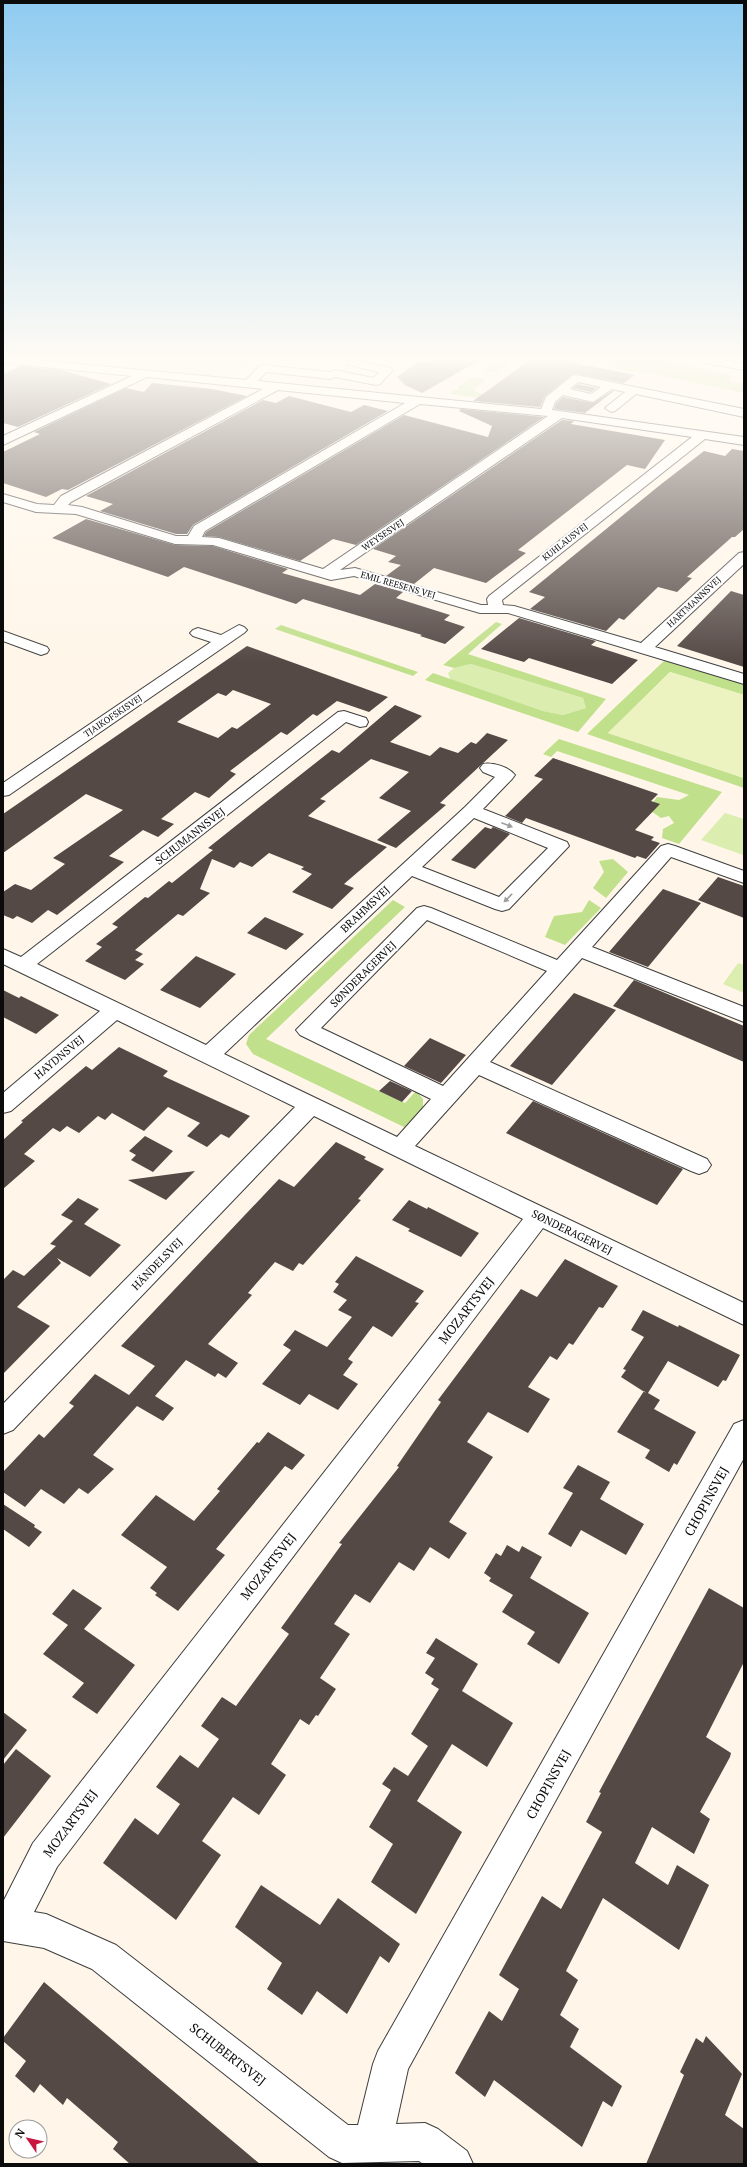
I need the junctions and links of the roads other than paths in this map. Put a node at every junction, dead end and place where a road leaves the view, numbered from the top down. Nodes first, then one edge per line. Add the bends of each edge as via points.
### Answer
1 (137, 461) edge
2 (314, 461) edge
3 (491, 461) edge
4 (669, 461) edge
5 (3, 498) edge
6 (58, 510) junction
7 (193, 541) junction
8 (744, 556) edge
9 (325, 574) junction
10 (497, 610) junction
11 (239, 630) dead end
12 (198, 633) dead end
13 (3, 636) edge
14 (223, 641) junction
15 (645, 648) junction
16 (41, 650) dead end
17 (744, 679) edge
18 (360, 722) dead end
19 (489, 768) dead end
20 (3, 790) edge
21 (471, 811) junction
22 (409, 868) junction
23 (744, 877) edge
24 (578, 949) junction
25 (3, 956) edge
26 (23, 965) junction
27 (560, 969) junction
28 (115, 1010) junction
29 (744, 1016) edge
30 (209, 1056) junction
31 (475, 1064) junction
32 (446, 1097) junction
33 (3, 1105) edge
34 (310, 1105) junction
35 (400, 1148) junction
36 (699, 1165) dead end
37 (539, 1216) junction
38 (744, 1315) edge
39 (3, 1422) edge
40 (744, 1432) edge
41 (6, 1924) edge
42 (373, 2144) junction
43 (454, 2164) edge

1 - 6 street via 66,500
2 - 7 street via 199,529
3 - 9 street, WEYSESVEJ
4 - 10 street, KUHLAUSVEJ via 494,599
5 - 6 street, EMIL REESENS VEJ via 36,508
6 - 7 street, EMIL REESENS VEJ via 77,510 175,540
7 - 9 street, EMIL REESENS VEJ via 214,541
8 - 15 street, HARTMANNSVEJ
9 - 10 street, EMIL REESENS VEJ via 331,576 355,572 480,609
10 - 15 street, EMIL REESENS VEJ via 509,608
11 - 14 street, TJAIKOFSKISVEJ
12 - 14 street
13 - 16 street
14 - 20 street, TJAIKOFSKISVEJ
15 - 17 street, EMIL REESENS VEJ
18 - 26 street, SCHUMANNSVEJ via 344,716
19 - 21 street, BRAHMSVEJ via 506,775
21 - 22 street, BRAHMSVEJ
21 -> 22 street via 560,846 502,905
22 - 30 street, BRAHMSVEJ
23 - 24 street via 668,850
24 - 27 street
24 - 29 street
25 - 26 street, SØNDERAGERVEJ
26 - 28 street, SØNDERAGERVEJ
27 - 31 street
27 - 32 street, SØNDERAGERVEJ via 424,912 307,1030
28 - 30 street, SØNDERAGERVEJ
28 - 33 street, HAYDNSVEJ
30 - 34 street, SØNDERAGERVEJ
31 - 32 street
31 - 36 street
32 - 35 street
34 - 35 street, SØNDERAGERVEJ
34 - 39 street, HÄNDELSVEJ
35 - 37 street, SØNDERAGERVEJ
37 - 38 street, SØNDERAGERVEJ
37 - 41 street, MOZARTSVEJ via 45,1855
40 - 42 street, CHOPINSVEJ via 391,2064
41 - 42 street, SCHUBERTSVEJ via 46,1930 104,1957 342,2144
42 - 43 street, SCHUBERTSVEJ via 425,2142

